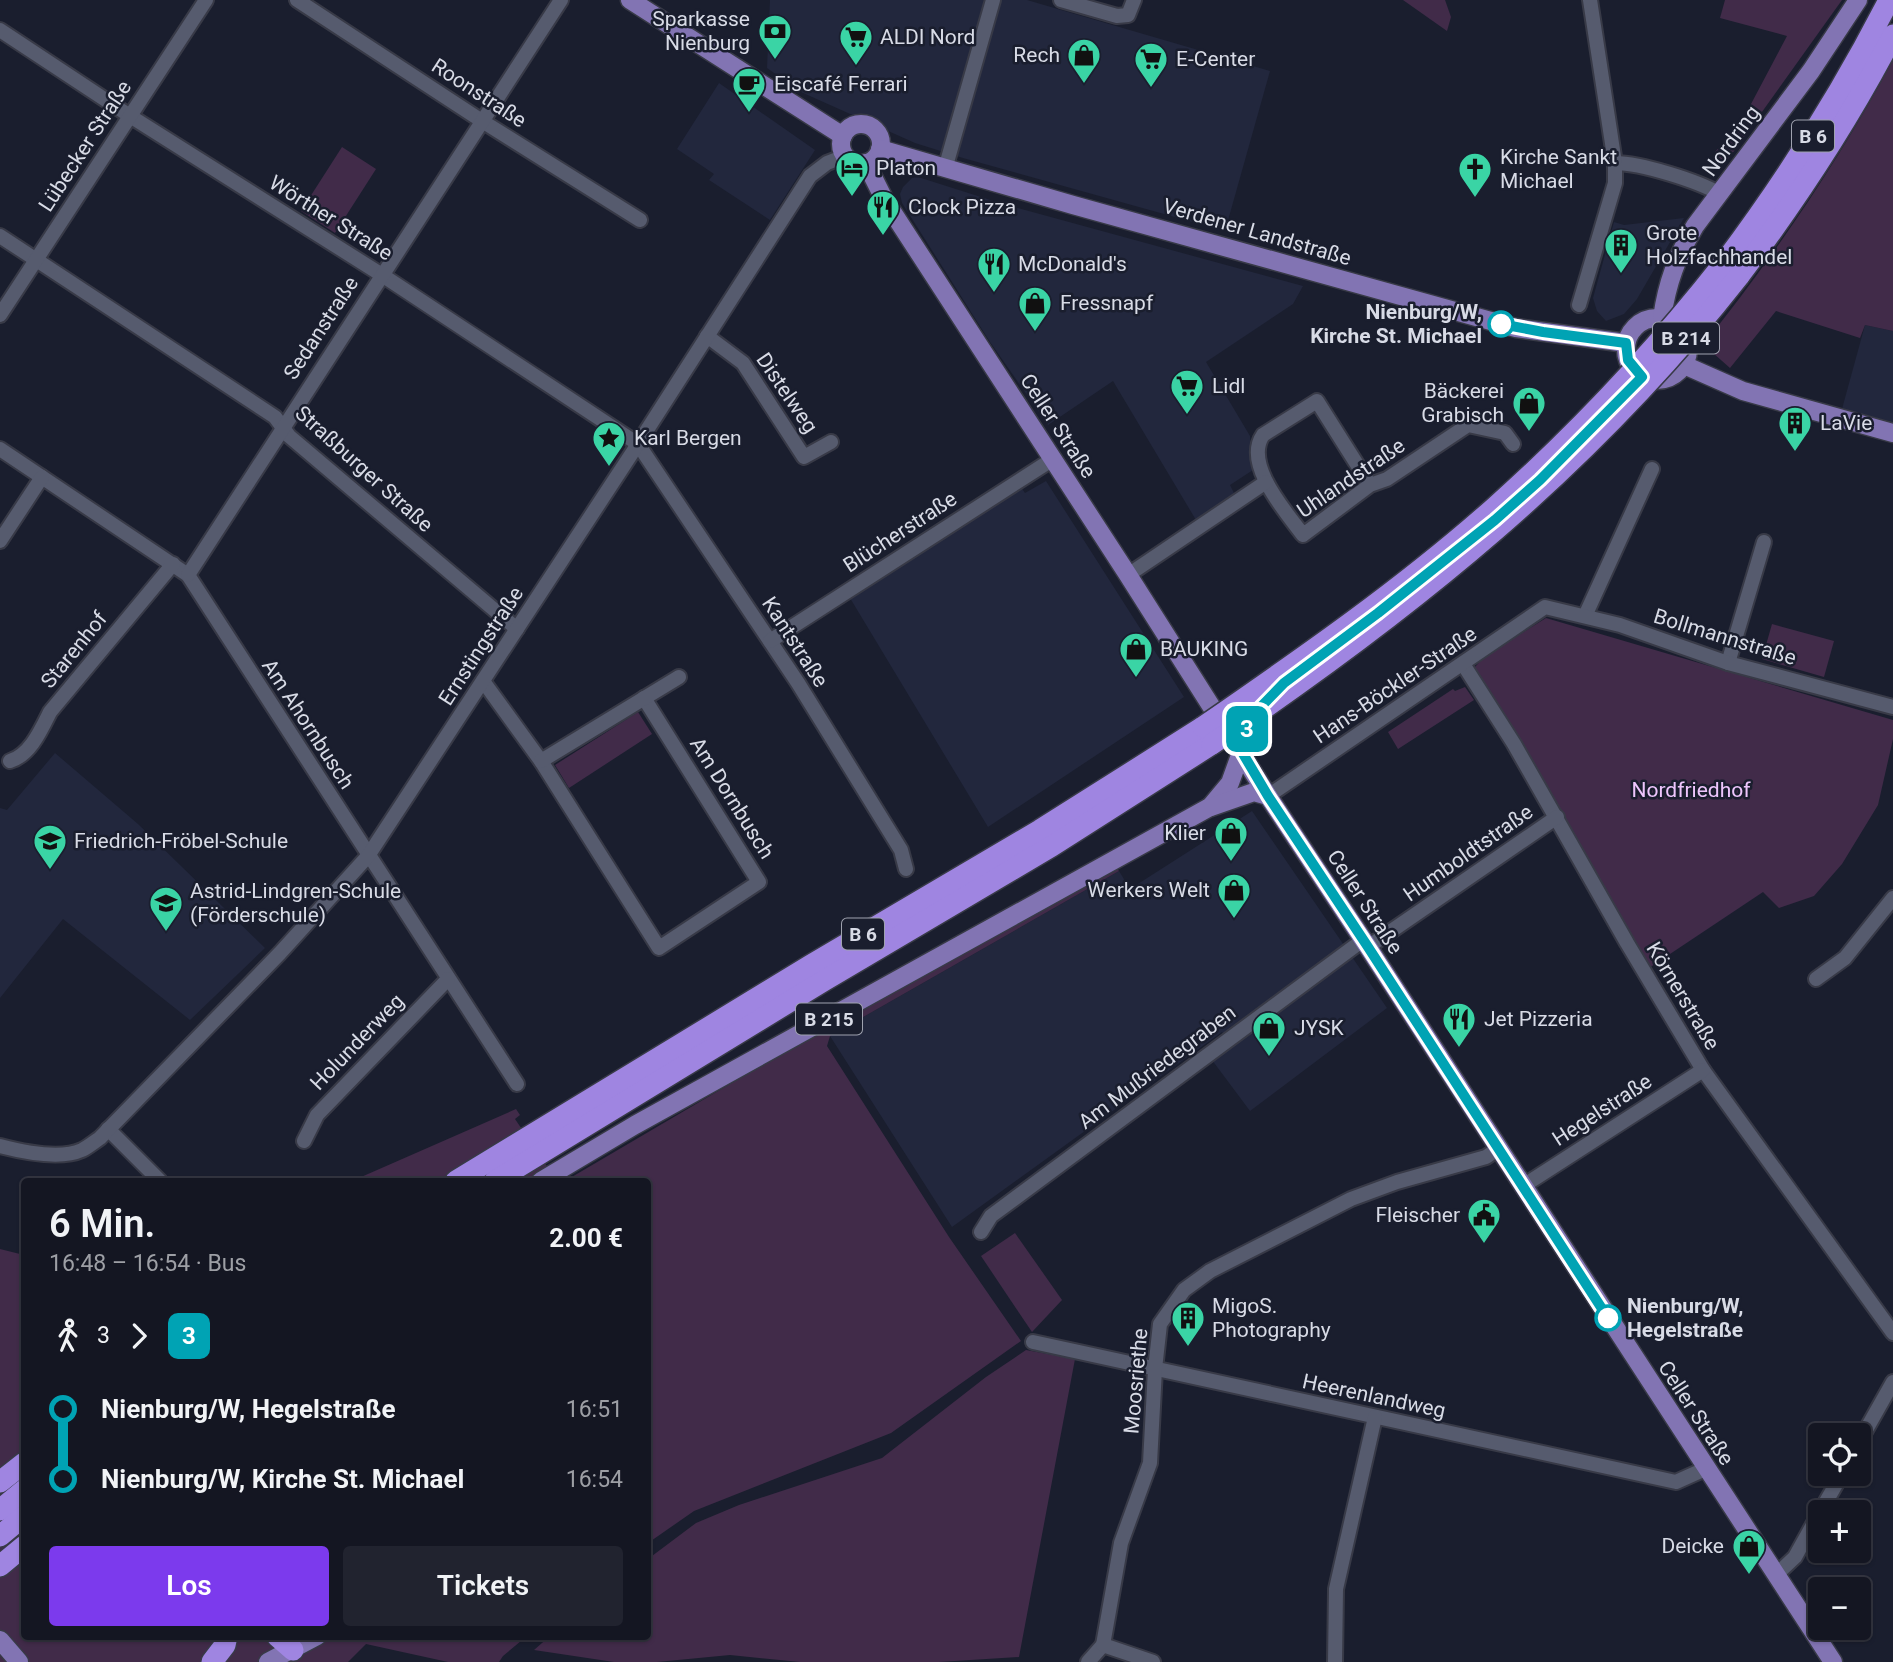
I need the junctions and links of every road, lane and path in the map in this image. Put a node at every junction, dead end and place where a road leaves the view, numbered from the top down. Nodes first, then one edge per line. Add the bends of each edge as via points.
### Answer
1 (206, 0) edge
2 (297, 0) edge
3 (561, 0) edge
4 (630, 0) edge
5 (993, 0) edge
6 (1061, 0) edge
7 (1134, 0) edge
8 (1590, 0) edge
9 (1858, 0) edge
10 (1889, 0) edge
11 (0, 30) edge
12 (1893, 35) edge
13 (130, 116) junction
14 (482, 121) junction
15 (843, 136) junction
16 (880, 149) junction
17 (845, 156) junction
18 (866, 163) junction
19 (1615, 163) junction
20 (946, 169) junction
21 (1720, 194) junction
22 (639, 220) dead end
23 (0, 236) edge
24 (35, 259) junction
25 (1732, 270) junction
26 (382, 275) junction
27 (1579, 305) dead end
28 (0, 315) edge
29 (1662, 318) junction
30 (707, 336) junction
31 (1626, 343) junction
32 (1684, 365) junction
33 (1642, 377) junction
34 (282, 427) junction
35 (1893, 433) edge
36 (831, 442) dead end
37 (638, 443) junction
38 (1513, 444) dead end
39 (0, 449) edge
40 (1053, 459) junction
41 (1652, 469) dead end
42 (42, 477) junction
43 (1266, 482) junction
44 (1370, 485) junction
45 (0, 541) edge
46 (1764, 542) dead end
47 (173, 564) junction
48 (188, 575) junction
49 (1128, 575) junction
50 (1545, 607) joint
51 (1586, 616) junction
52 (517, 629) junction
53 (770, 641) junction
54 (1728, 663) junction
55 (1462, 664) junction
56 (679, 677) dead end
57 (483, 681) junction
58 (644, 698) junction
59 (1893, 707) edge
60 (1207, 735) junction
61 (1242, 752) junction
62 (10, 761) dead end
63 (541, 761) junction
64 (1268, 796) junction
65 (1208, 808) junction
66 (1557, 817) junction
67 (368, 856) junction
68 (906, 869) dead end
69 (1893, 898) edge
70 (1366, 943) junction
71 (448, 979) junction
72 (1816, 979) dead end
73 (1703, 1070) junction
74 (517, 1084) dead end
75 (108, 1129) junction
76 (304, 1141) dead end
77 (0, 1146) edge
78 (1499, 1148) junction
79 (157, 1178) edge
80 (461, 1178) edge
81 (500, 1178) edge
82 (546, 1178) edge
83 (1523, 1186) junction
84 (981, 1232) dead end
85 (1893, 1333) edge
86 (1032, 1342) dead end
87 (1155, 1370) junction
88 (1893, 1382) edge
89 (1375, 1417) junction
90 (1870, 1423) edge
91 (21, 1465) edge
92 (1705, 1469) junction
93 (0, 1482) edge
94 (21, 1492) edge
95 (0, 1510) edge
96 (21, 1518) edge
97 (1808, 1534) edge
98 (0, 1535) edge
99 (21, 1548) edge
100 (0, 1566) edge
101 (1776, 1574) junction
102 (0, 1640) edge
103 (227, 1640) edge
104 (288, 1641) edge
105 (1103, 1645) junction
106 (19, 1662) edge
107 (212, 1662) edge
108 (268, 1662) edge
109 (1088, 1662) edge
110 (1153, 1662) edge
111 (1335, 1662) edge
112 (1833, 1662) edge

1 - 13 street, Lübecker Straße
2 - 14 street, Roonstraße
3 - 14 street, Sedanstraße
4 - 15 main road
5 - 20 street
6 - 7 street via 1117,16 1128,15
8 - 19 street
9 - 21 main road, Nordring / B 214
10 - 25 highway, B 6 via 1832,106 1762,212
11 - 13 street, Wörther Straße
12 - 25 highway, B 6 via 1778,224
13 - 24 street, Lübecker Straße
13 - 26 street, Wörther Straße
14 - 22 street, Roonstraße
14 - 26 street, Sedanstraße
15 - 16 main road via 852,127 870,127 879,138
15 - 17 main road
16 - 18 main road
16 - 20 main road, Verdener Landstraße
17 - 18 main road via 854,163
17 - 30 street, Ernstingstraße via 810,176
18 - 40 main road, Celler Straße
19 - 21 street via 1630,163
19 - 27 street via 1615,183
20 - 31 main road, Verdener Landstraße via 1516,328
21 - 29 main road, Nordring / B 214 via 1681,249
23 - 24 street, Straßburger Straße
24 - 28 street, Lübecker Straße
24 - 34 street, Straßburger Straße via 275,417
25 - 60 highway, B 6, bridge via 1687,310 1597,410 1495,507
26 - 34 street, Sedanstraße
26 - 37 street, Wörther Straße
29 - 31 main road, B 214 via 1635,326
29 - 32 main road, B 214 via 1685,335 1688,355
30 - 36 street, Distelweg via 743,362 804,457
30 - 37 street, Ernstingstraße
31 - 33 main road, B 214 via 1628,360
32 - 33 main road, B 214 via 1668,379
32 - 35 main road via 1743,391
33 - 61 main road, B 214 via 1495,520 1284,683 1251,717
34 - 48 street, Sedanstraße
34 - 52 street, Straßburger Straße
37 - 52 street, Ernstingstraße
37 - 53 street, Kantstraße
38 - 44 street, Uhlandstraße via 1505,433 1468,425 1387,479
39 - 42 street, Am Ahornbusch
40 - 49 main road, Celler Straße
40 - 53 street, Blücherstraße
41 - 51 street
42 - 45 street
42 - 47 street, Am Ahornbusch
43 - 44 street, Uhlandstraße via 1303,536
43 - 44 street via 1260,472 1258,442 1317,401
43 - 49 street
46 - 54 street
47 - 48 street, Am Ahornbusch
47 - 62 street, Starenhof via 50,712 21,758
48 - 67 street, Am Ahornbusch
49 - 61 main road, Celler Straße
50 - 51 street, Bollmannstraße
50 - 55 street, Hans-Böckler-Straße
51 - 54 street, Bollmannstraße
52 - 57 street, Ernstingstraße
53 - 68 street, Kantstraße via 901,850
54 - 59 street, Bollmannstraße
55 - 64 street, Hans-Böckler-Straße
55 - 66 street, Körnerstraße
56 - 58 street
57 - 63 street, Am Dornbusch
57 - 67 street, Ernstingstraße
58 - 63 street
58 - 63 street, Am Dornbusch via 759,882 659,948
60 - 80 highway, B 6 via 811,965
60 - 81 highway, B 6 via 1052,846
61 - 64 main road, Celler Straße
61 - 65 main road, B 215 via 1230,783
64 - 65 main road via 1254,792
64 - 70 main road, Celler Straße
65 - 82 main road, B 215
66 - 70 street, Humboldtstraße
66 - 73 street, Körnerstraße
67 - 71 street, Am Ahornbusch
67 - 75 street, Ernstingstraße
69 - 72 street via 1845,958
70 - 78 main road, Celler Straße
70 - 84 street, Am Mußriedegraben via 991,1216
71 - 74 street, Am Ahornbusch
71 - 76 street, Holunderweg via 317,1115
73 - 83 street, Hegelstraße
73 - 85 street, Körnerstraße
75 - 77 street, Ernstingstraße via 80,1151 55,1156
75 - 79 street
78 - 83 main road, Celler Straße
78 - 87 street, Moosriethe via 1486,1157 1352,1199 1210,1271 1184,1290 1160,1324
83 - 92 main road, Celler Straße
86 - 87 street, Heerenlandweg
87 - 89 street, Heerenlandweg
87 - 105 street, Moosriethe via 1150,1463 1121,1543
88 - 90 street
89 - 92 street, Heerenlandweg via 1676,1482
89 - 111 street via 1336,1589
91 - 93 highway
92 - 101 main road, Celler Straße
94 - 95 highway
96 - 98 highway
97 - 101 street via 1795,1557
99 - 100 highway
101 - 112 main road, Celler Straße
102 - 106 main road
103 - 107 highway
104 - 108 main road
105 - 109 street
105 - 110 street

